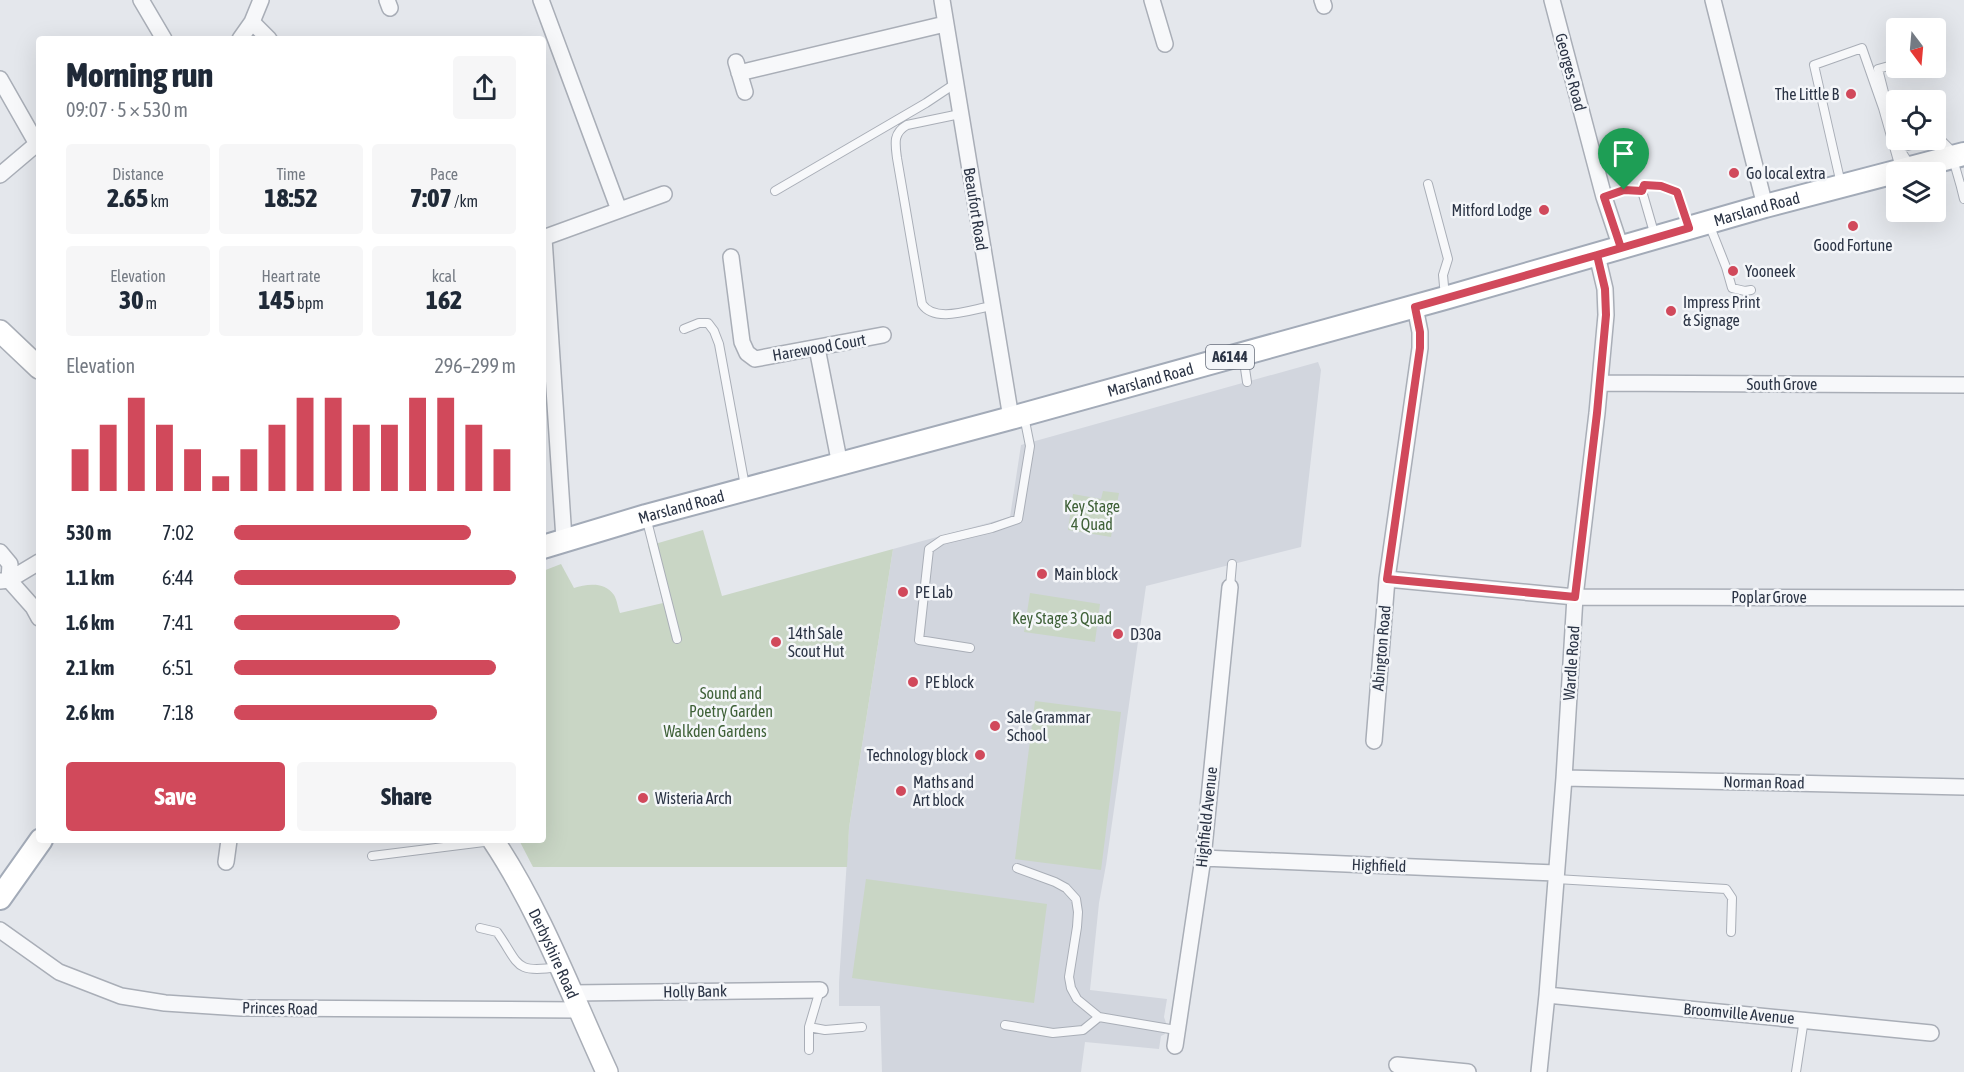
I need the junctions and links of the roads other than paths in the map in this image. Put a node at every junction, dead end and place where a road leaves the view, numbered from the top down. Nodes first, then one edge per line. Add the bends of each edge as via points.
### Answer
1 (141, 0) edge
2 (261, 0) edge
3 (542, 0) edge
4 (942, 0) edge
5 (1152, 0) edge
6 (1552, 0) edge
7 (1713, 0) edge
8 (252, 22) junction
9 (945, 24) junction
10 (162, 36) edge
11 (242, 36) edge
12 (266, 36) edge
13 (1166, 44) dead end
14 (1886, 67) edge
15 (0, 78) edge
16 (956, 83) junction
17 (745, 92) dead end
18 (1886, 100) edge
19 (960, 114) junction
20 (36, 140) edge
21 (36, 145) edge
22 (1946, 145) edge
23 (1958, 156) edge
24 (1904, 162) edge
25 (1936, 162) edge
26 (0, 175) edge
27 (1886, 175) edge
28 (1428, 184) dead end
29 (1841, 186) junction
30 (1962, 186) edge
31 (775, 190) dead end
32 (1642, 191) junction
33 (664, 194) dead end
34 (1604, 197) junction
35 (1964, 200) edge
36 (1765, 206) junction
37 (619, 210) junction
38 (1699, 225) junction
39 (546, 237) edge
40 (1655, 238) junction
41 (1621, 248) junction
42 (1597, 255) junction
43 (731, 257) dead end
44 (1751, 290) dead end
45 (1445, 298) junction
46 (992, 306) junction
47 (1415, 307) junction
48 (546, 321) edge
49 (684, 329) dead end
50 (0, 331) edge
51 (883, 335) dead end
52 (817, 348) junction
53 (1243, 354) junction
54 (36, 365) edge
55 (1247, 382) dead end
56 (1600, 383) junction
57 (1964, 385) edge
58 (1018, 417) junction
59 (840, 465) junction
60 (746, 491) junction
61 (646, 516) junction
62 (554, 543) edge
63 (0, 552) edge
64 (36, 564) edge
65 (1232, 564) dead end
66 (1387, 579) junction
67 (4, 581) edge
68 (1230, 587) joint
69 (1575, 597) junction
70 (1964, 598) edge
71 (36, 612) edge
72 (677, 639) dead end
73 (970, 648) dead end
74 (1374, 741) dead end
75 (1563, 778) junction
76 (1964, 787) edge
77 (39, 843) edge
78 (229, 843) edge
79 (470, 843) edge
80 (495, 843) edge
81 (372, 856) dead end
82 (1203, 858) junction
83 (226, 862) dead end
84 (1017, 868) dead end
85 (1556, 876) junction
86 (0, 898) edge
87 (480, 928) dead end
88 (0, 930) edge
89 (1731, 932) dead end
90 (559, 967) junction
91 (820, 990) joint
92 (1547, 995) junction
93 (574, 1002) junction
94 (1099, 1017) junction
95 (1804, 1019) junction
96 (1005, 1025) dead end
97 (809, 1027) junction
98 (862, 1027) dead end
99 (1176, 1030) junction
100 (1931, 1033) dead end
101 (1175, 1046) dead end
102 (809, 1050) dead end
103 (1397, 1065) dead end
104 (607, 1072) edge
105 (1468, 1072) edge
106 (1539, 1072) edge
107 (1796, 1072) edge

1 - 10 street
2 - 8 street
3 - 37 street
4 - 9 street, Beaufort Road
5 - 13 street
6 - 34 street, Georges Road
7 - 36 street
8 - 11 street
8 - 12 street
9 - 16 street, Beaufort Road
9 - 17 street via 738,68
14 - 18 lane via 1878,69
15 - 20 street
16 - 19 street, Beaufort Road
16 - 31 lane
19 - 46 street, Beaufort Road
19 - 46 lane via 899,130 894,140 897,158 922,304 936,314
21 - 26 street
22 - 23 lane
23 - 25 main road, Marsland Road / A6144
23 - 30 lane
24 - 29 lane via 1862,48 1814,65
27 - 29 main road, Marsland Road / A6144
28 - 45 lane via 1448,259 1443,275
29 - 36 main road, Marsland Road / A6144
30 - 35 lane
32 - 34 lane via 1624,190
32 - 38 lane via 1644,185 1677,192
32 - 40 lane
33 - 37 street
34 - 41 street, Georges Road
36 - 38 main road, Marsland Road / A6144
37 - 39 street
38 - 40 main road, Marsland Road / A6144
38 - 44 lane via 1726,267 1732,288
40 - 41 main road, Marsland Road / A6144
41 - 42 main road, Marsland Road / A6144
42 - 45 main road, Marsland Road / A6144
42 - 56 street, Wardle Road via 1606,315
43 - 52 street, Harewood Court via 742,342 747,353 755,358
45 - 47 main road, Marsland Road / A6144
46 - 58 street, Beaufort Road
47 - 53 main road, Marsland Road / A6144
47 - 66 street, Abington Road via 1420,348
48 - 62 street
49 - 60 lane via 708,323 714,330
50 - 54 street
51 - 52 street, Harewood Court
52 - 59 street
53 - 55 lane
53 - 58 main road, Marsland Road / A6144
56 - 57 street, South Grove
56 - 69 street, Wardle Road
58 - 59 main road, Marsland Road / A6144
58 - 73 lane via 1030,446 1018,519 942,540 929,549 919,640
59 - 60 main road, Marsland Road / A6144
60 - 61 main road, Marsland Road / A6144
61 - 62 main road, Marsland Road / A6144
61 - 72 lane
63 - 67 street via 10,564
64 - 67 street
65 - 68 lane
66 - 69 street, Poplar Grove
66 - 74 street, Abington Road
67 - 71 street
68 - 82 street, Highfield Avenue
69 - 70 street, Poplar Grove
69 - 75 street, Wardle Road
75 - 76 street, Norman Road
75 - 85 street, Wardle Road
77 - 86 main road
78 - 83 street
79 - 81 lane
80 - 90 street, Derbyshire Road via 516,875
82 - 85 street, Highfield
82 - 99 street, Highfield Avenue
84 - 94 lane via 1055,882 1076,899 1071,988 1077,999
85 - 89 lane via 1726,889 1732,898
85 - 92 street, Wardle Road
87 - 90 lane via 497,933 518,965
88 - 93 street, Princes Road via 59,972 121,996 165,1003 241,1008
90 - 93 street, Derbyshire Road
91 - 93 street, Holly Bank
91 - 97 lane
92 - 95 street, Broomville Avenue
92 - 106 street, Wardle Road
93 - 104 street, Derbyshire Road
94 - 96 lane via 1083,1030 1053,1033
94 - 99 lane
95 - 100 street, Broomville Avenue
95 - 107 lane
97 - 98 lane
97 - 102 lane
99 - 101 street, Highfield Avenue
103 - 105 street

